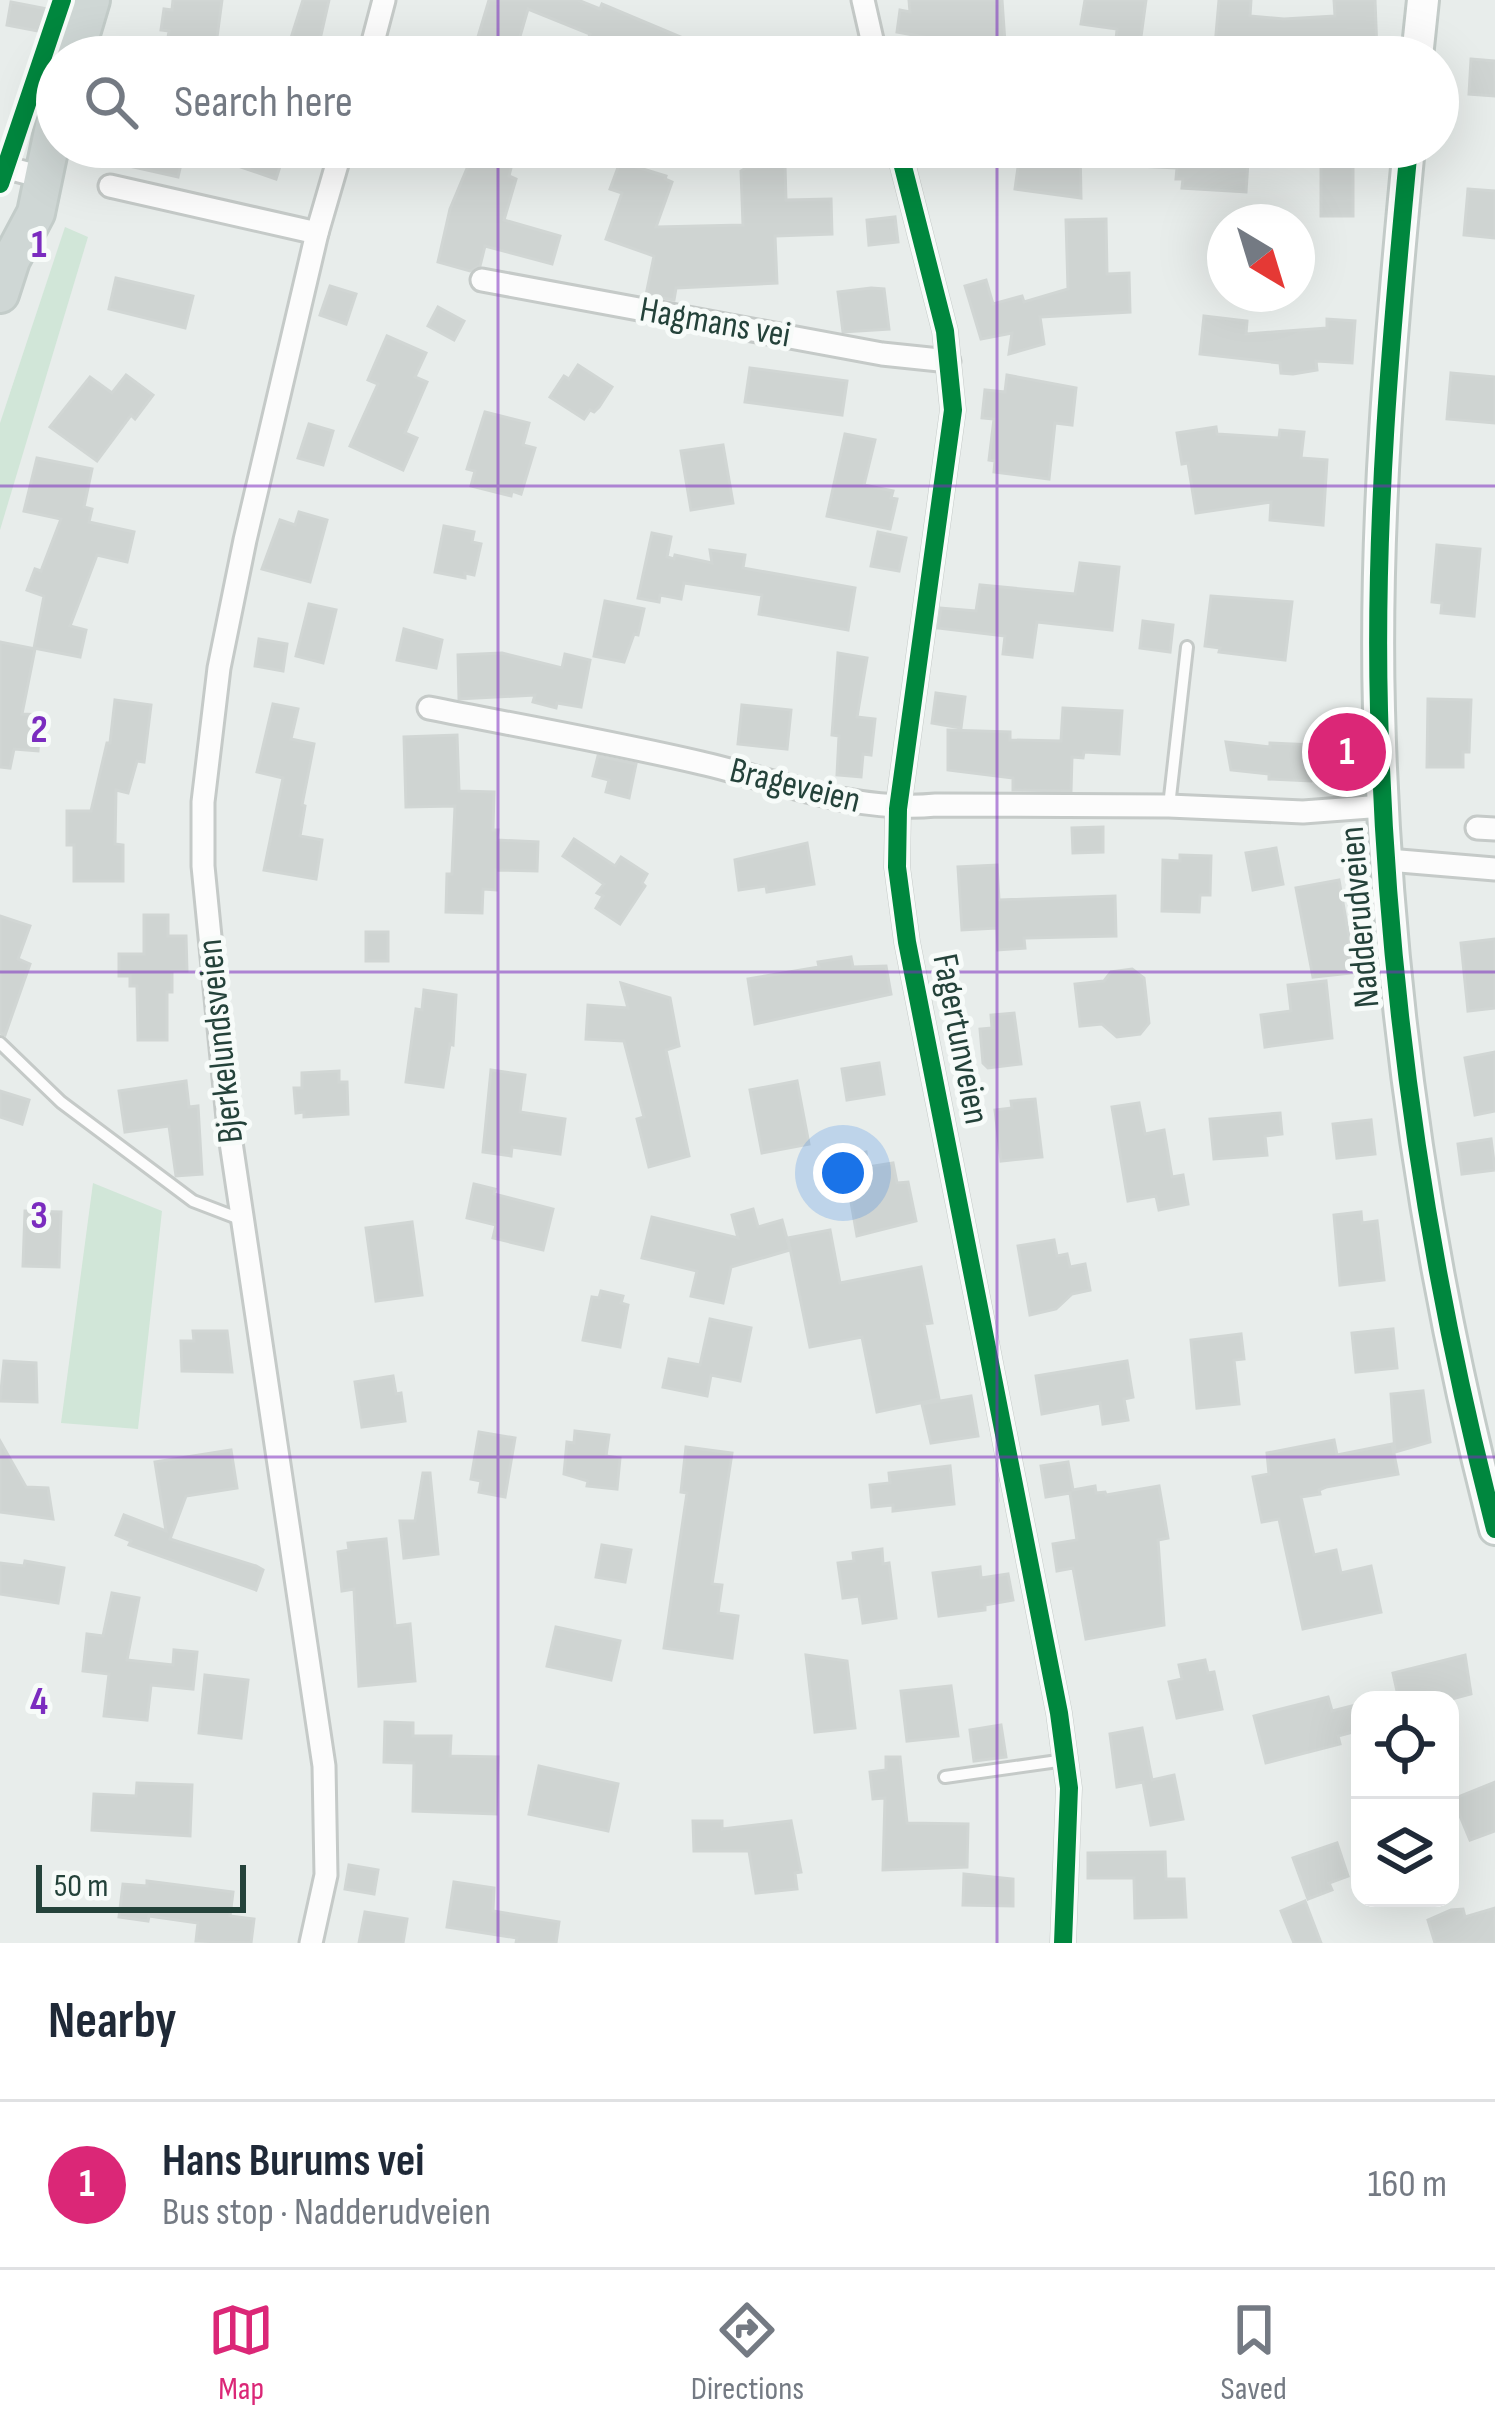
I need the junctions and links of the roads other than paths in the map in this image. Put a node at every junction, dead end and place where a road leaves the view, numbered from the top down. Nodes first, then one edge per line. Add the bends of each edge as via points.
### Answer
1 (91, 0) edge
2 (383, 0) edge
3 (863, 0) edge
4 (1423, 0) edge
5 (80, 36) edge
6 (374, 36) edge
7 (871, 36) edge
8 (1419, 36) edge
9 (336, 168) edge
10 (903, 168) edge
11 (1407, 168) edge
12 (25, 172) edge
13 (110, 186) dead end
14 (317, 233) junction
15 (6, 278) edge
16 (482, 280) dead end
17 (949, 362) junction
18 (1186, 647) dead end
19 (429, 708) dead end
20 (1169, 806) junction
21 (1383, 806) junction
22 (898, 809) junction
23 (1388, 860) junction
24 (1495, 869) edge
25 (0, 1043) edge
26 (243, 1220) junction
27 (1495, 1529) edge
28 (1065, 1760) junction
29 (945, 1777) dead end
30 (311, 1943) edge
31 (1063, 1943) edge

1 - 5 main road
2 - 6 street
3 - 7 street
4 - 8 main road
9 - 14 street, Bjerkelundsveien
10 - 17 street, Fagertunveien
11 - 21 main road, Nadderudveien via 1378,576
12 - 15 main road
13 - 14 street
14 - 26 street, Bjerkelundsveien via 219,668 203,802 203,866
16 - 17 street, Hagmans vei
17 - 22 street, Fagertunveien via 952,410
18 - 20 lane
19 - 22 street, Brageveien
20 - 21 street, Brageveien
20 - 22 street, Brageveien
21 - 23 main road, Nadderudveien
22 - 28 street, Fagertunveien via 908,942
23 - 24 street
23 - 27 main road, Nadderudveien via 1423,1189
25 - 26 lane via 61,1102 193,1201
26 - 30 street, Bjerkelundsveien via 323,1766 326,1875
28 - 29 lane
28 - 31 street, Fagertunveien

